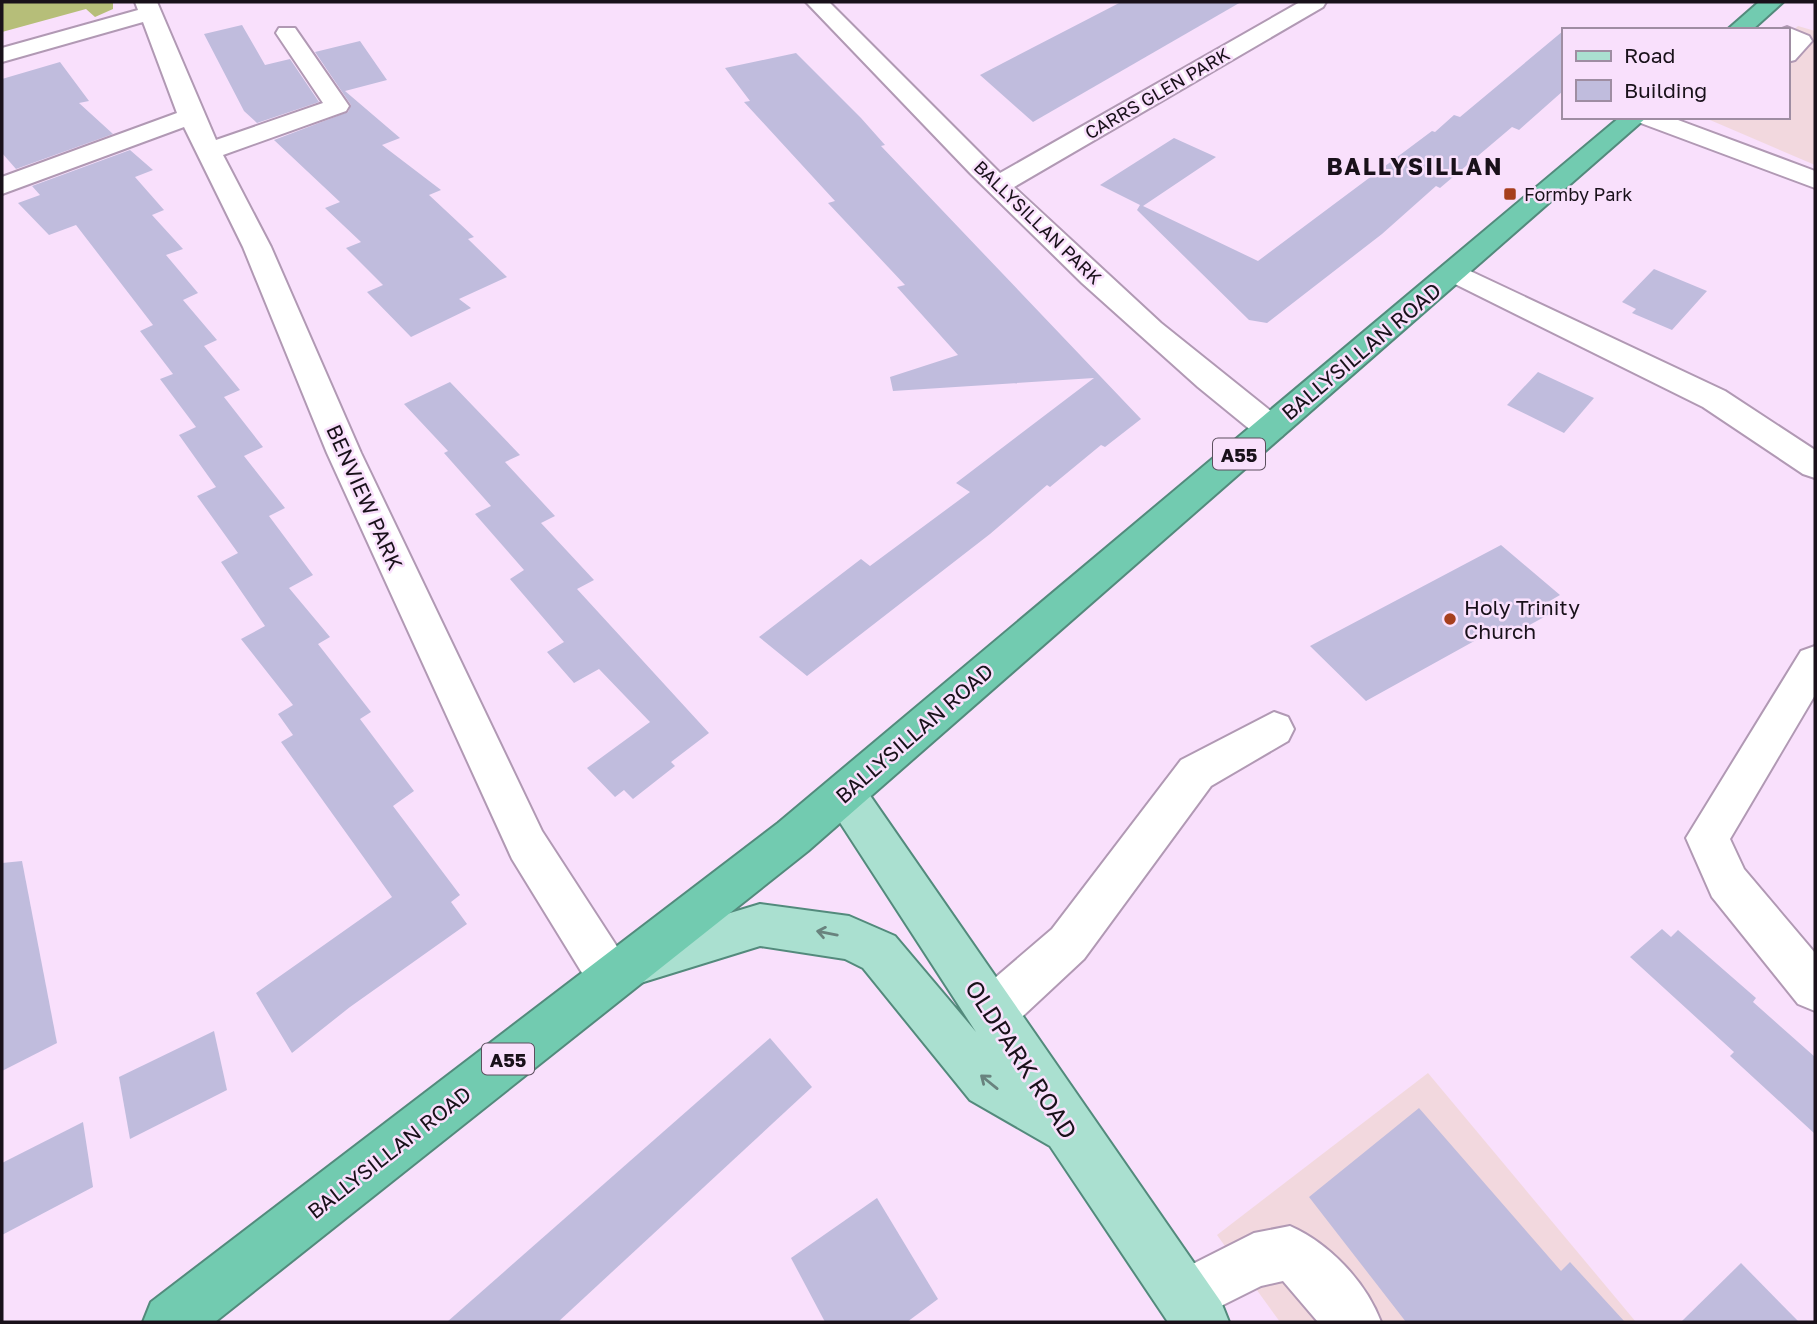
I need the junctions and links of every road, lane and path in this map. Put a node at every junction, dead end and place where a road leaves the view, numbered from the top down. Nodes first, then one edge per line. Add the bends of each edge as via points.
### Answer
1 (820, 2) edge
2 (1315, 2) edge
3 (1772, 2) edge
4 (149, 7) edge
5 (1743, 25) edge
6 (1763, 28) edge
7 (286, 33) dead end
8 (1789, 35) edge
9 (1789, 53) edge
10 (2, 55) edge
11 (191, 116) junction
12 (1633, 119) edge
13 (1653, 119) edge
14 (1716, 119) edge
15 (1698, 135) junction
16 (209, 151) junction
17 (1815, 180) edge
18 (999, 185) junction
19 (2, 186) edge
20 (1453, 272) junction
21 (1270, 428) junction
22 (1815, 466) edge
23 (1815, 662) edge
24 (1273, 729) dead end
25 (845, 794) junction
26 (622, 971) junction
27 (1815, 988) edge
28 (992, 1012) junction
29 (1069, 1130) junction
30 (1193, 1310) edge
31 (171, 1322) edge
32 (1353, 1322) edge

1 - 18 street, BALLYSILLAN PARK
2 - 18 street, CARRS GLEN PARK
3 - 5 highway
4 - 10 street
4 - 11 street, BENVIEW PARK
5 - 6 street
7 - 16 street via 337,106
8 - 9 street via 1801,41
11 - 16 street, BENVIEW PARK
11 - 19 street
12 - 20 highway, BALLYSILLAN ROAD / A55
13 - 15 street
14 - 15 street
15 - 17 street
16 - 26 street, BENVIEW PARK via 257,247 344,453 527,845
18 - 21 street, BALLYSILLAN PARK via 1166,346
20 - 21 highway, BALLYSILLAN ROAD / A55 via 1359,357
20 - 22 street via 1714,400
21 - 25 highway, BALLYSILLAN ROAD / A55
23 - 27 street via 1707,838 1728,883
24 - 28 street via 1196,773 1068,944
25 - 26 highway, BALLYSILLAN ROAD / A55
25 - 28 main road, OLDPARK ROAD
29 -> 26 main road via 987,1083 879,952 849,938 760,925
26 - 31 highway, BALLYSILLAN ROAD / A55
28 - 29 main road, OLDPARK ROAD
29 - 30 main road, OLDPARK ROAD
30 - 32 street via 1254,1260 1290,1253 1309,1267

